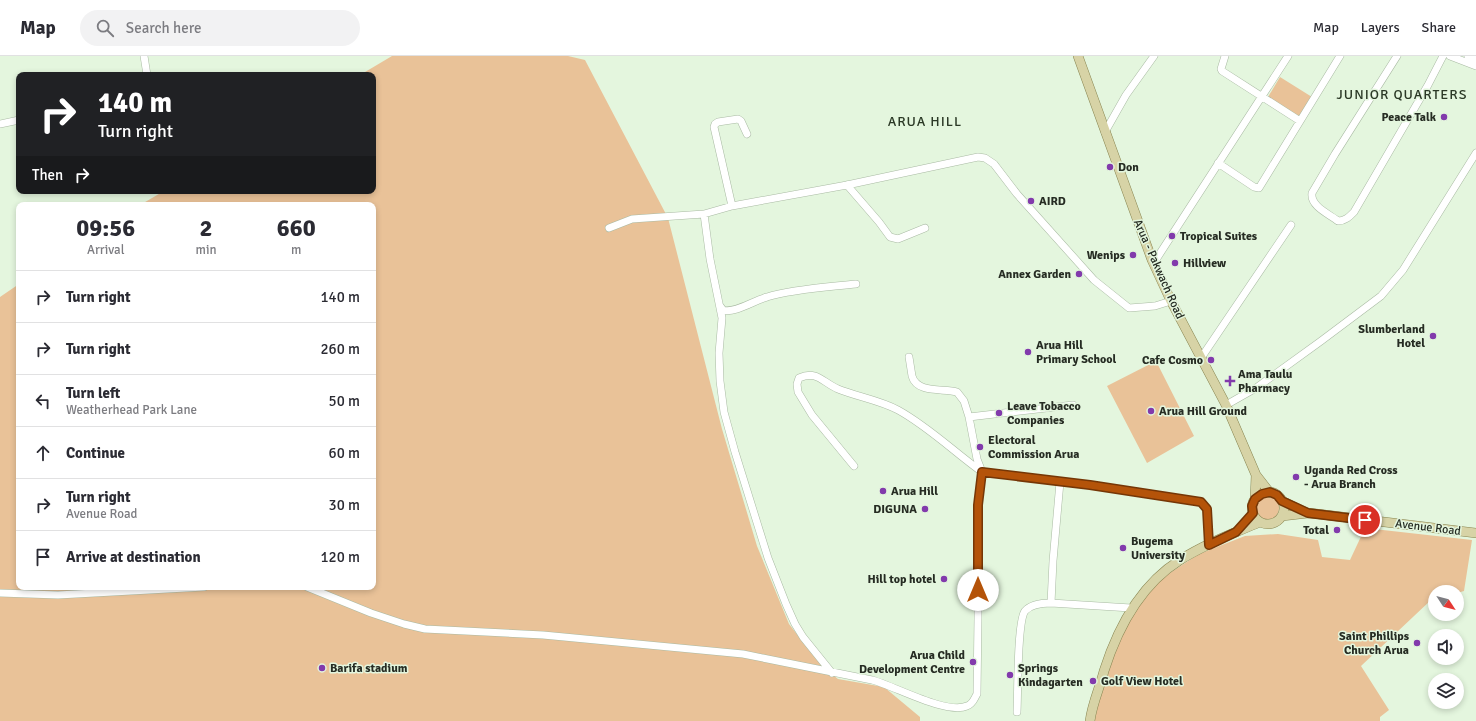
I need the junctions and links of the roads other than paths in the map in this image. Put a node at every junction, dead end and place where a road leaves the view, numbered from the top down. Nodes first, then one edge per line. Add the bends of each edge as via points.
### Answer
1 (144, 56) edge
2 (1078, 56) edge
3 (1154, 56) edge
4 (1225, 56) edge
5 (1288, 56) edge
6 (1340, 56) edge
7 (1397, 56) edge
8 (1443, 56) edge
9 (1450, 56) edge
10 (1468, 56) edge
11 (1476, 59) edge
12 (1476, 66) edge
13 (147, 72) edge
14 (1261, 96) junction
15 (16, 121) edge
16 (1300, 121) junction
17 (0, 124) edge
18 (1105, 132) junction
19 (747, 134) dead end
20 (1476, 153) edge
21 (1218, 163) junction
22 (848, 185) junction
23 (732, 206) junction
24 (704, 214) junction
25 (1291, 225) dead end
26 (609, 228) dead end
27 (926, 228) dead end
28 (1152, 260) junction
29 (856, 284) dead end
30 (1171, 301) junction
31 (720, 306) junction
32 (909, 357) dead end
33 (1201, 358) junction
34 (1073, 405) dead end
35 (1226, 405) junction
36 (969, 417) junction
37 (854, 466) dead end
38 (982, 472) junction
39 (1256, 475) junction
40 (1060, 482) junction
41 (1270, 492) junction
42 (1255, 499) junction
43 (1282, 501) junction
44 (1253, 513) junction
45 (1308, 513) junction
46 (1282, 516) junction
47 (1260, 522) junction
48 (1236, 532) junction
49 (1476, 533) edge
50 (1209, 545) junction
51 (149, 590) edge
52 (314, 590) edge
53 (0, 593) edge
54 (1051, 602) junction
55 (1131, 608) junction
56 (832, 673) junction
57 (1017, 712) dead end
58 (1090, 721) edge

1 - 13 street
2 - 18 main road, Arua - Pakwach Road
3 - 18 street via 1126,95
4 - 14 street via 1222,71
5 - 14 street
6 - 16 street
7 - 8 street via 1312,193 1314,204 1338,221 1348,218 1354,212
9 - 12 street
10 - 11 street
14 - 16 street
14 - 21 street
15 - 17 street
16 - 21 street via 1259,188
18 - 28 main road, Arua - Pakwach Road
19 - 23 street via 738,119 718,122 714,127
20 - 35 street via 1403,270 1381,296 1256,388
21 - 28 street via 1157,258
22 - 23 street
22 - 27 street via 890,237 898,239
22 - 30 street via 978,157 984,158 994,164 1017,194 1094,280 1129,308 1155,306
23 - 24 street
24 - 26 street via 632,219
24 - 31 street
25 - 33 street
28 - 30 main road, Arua - Pakwach Road
29 - 31 street via 782,293 727,311
30 - 33 main road, Arua - Pakwach Road
31 - 56 street via 719,372 723,404 746,488 768,558 795,624
32 - 36 street via 915,381 926,388 957,392 964,401
33 - 35 main road, Arua - Pakwach Road
34 - 36 street
35 - 39 main road, Arua - Pakwach Road
36 - 38 street
37 - 38 street via 809,410 798,392 799,378 814,375 839,389 880,401 898,410 914,419
38 - 40 street
38 - 56 street via 978,505 977,694 972,703 957,708 935,704 885,683
39 - 41 main road, Arua - Pakwach Road
39 - 42 main road, Arua - Pakwach Road
40 - 50 street via 1201,502 1207,509
40 - 54 street
41 - 42 main road
41 - 43 main road
42 - 44 main road
43 - 45 main road, Avenue Road
43 - 46 main road
44 - 47 main road
44 - 48 main road
45 - 46 main road, Avenue Road
45 - 49 main road, Avenue Road
46 - 47 main road via 1274,523
47 - 48 main road
48 - 50 main road
50 - 55 main road via 1180,559 1160,574
51 - 53 street via 58,595
52 - 56 street via 371,613 425,629 543,635 743,654
54 - 55 street
54 - 57 street via 1033,606 1025,611 1022,619
55 - 58 main road via 1109,655

